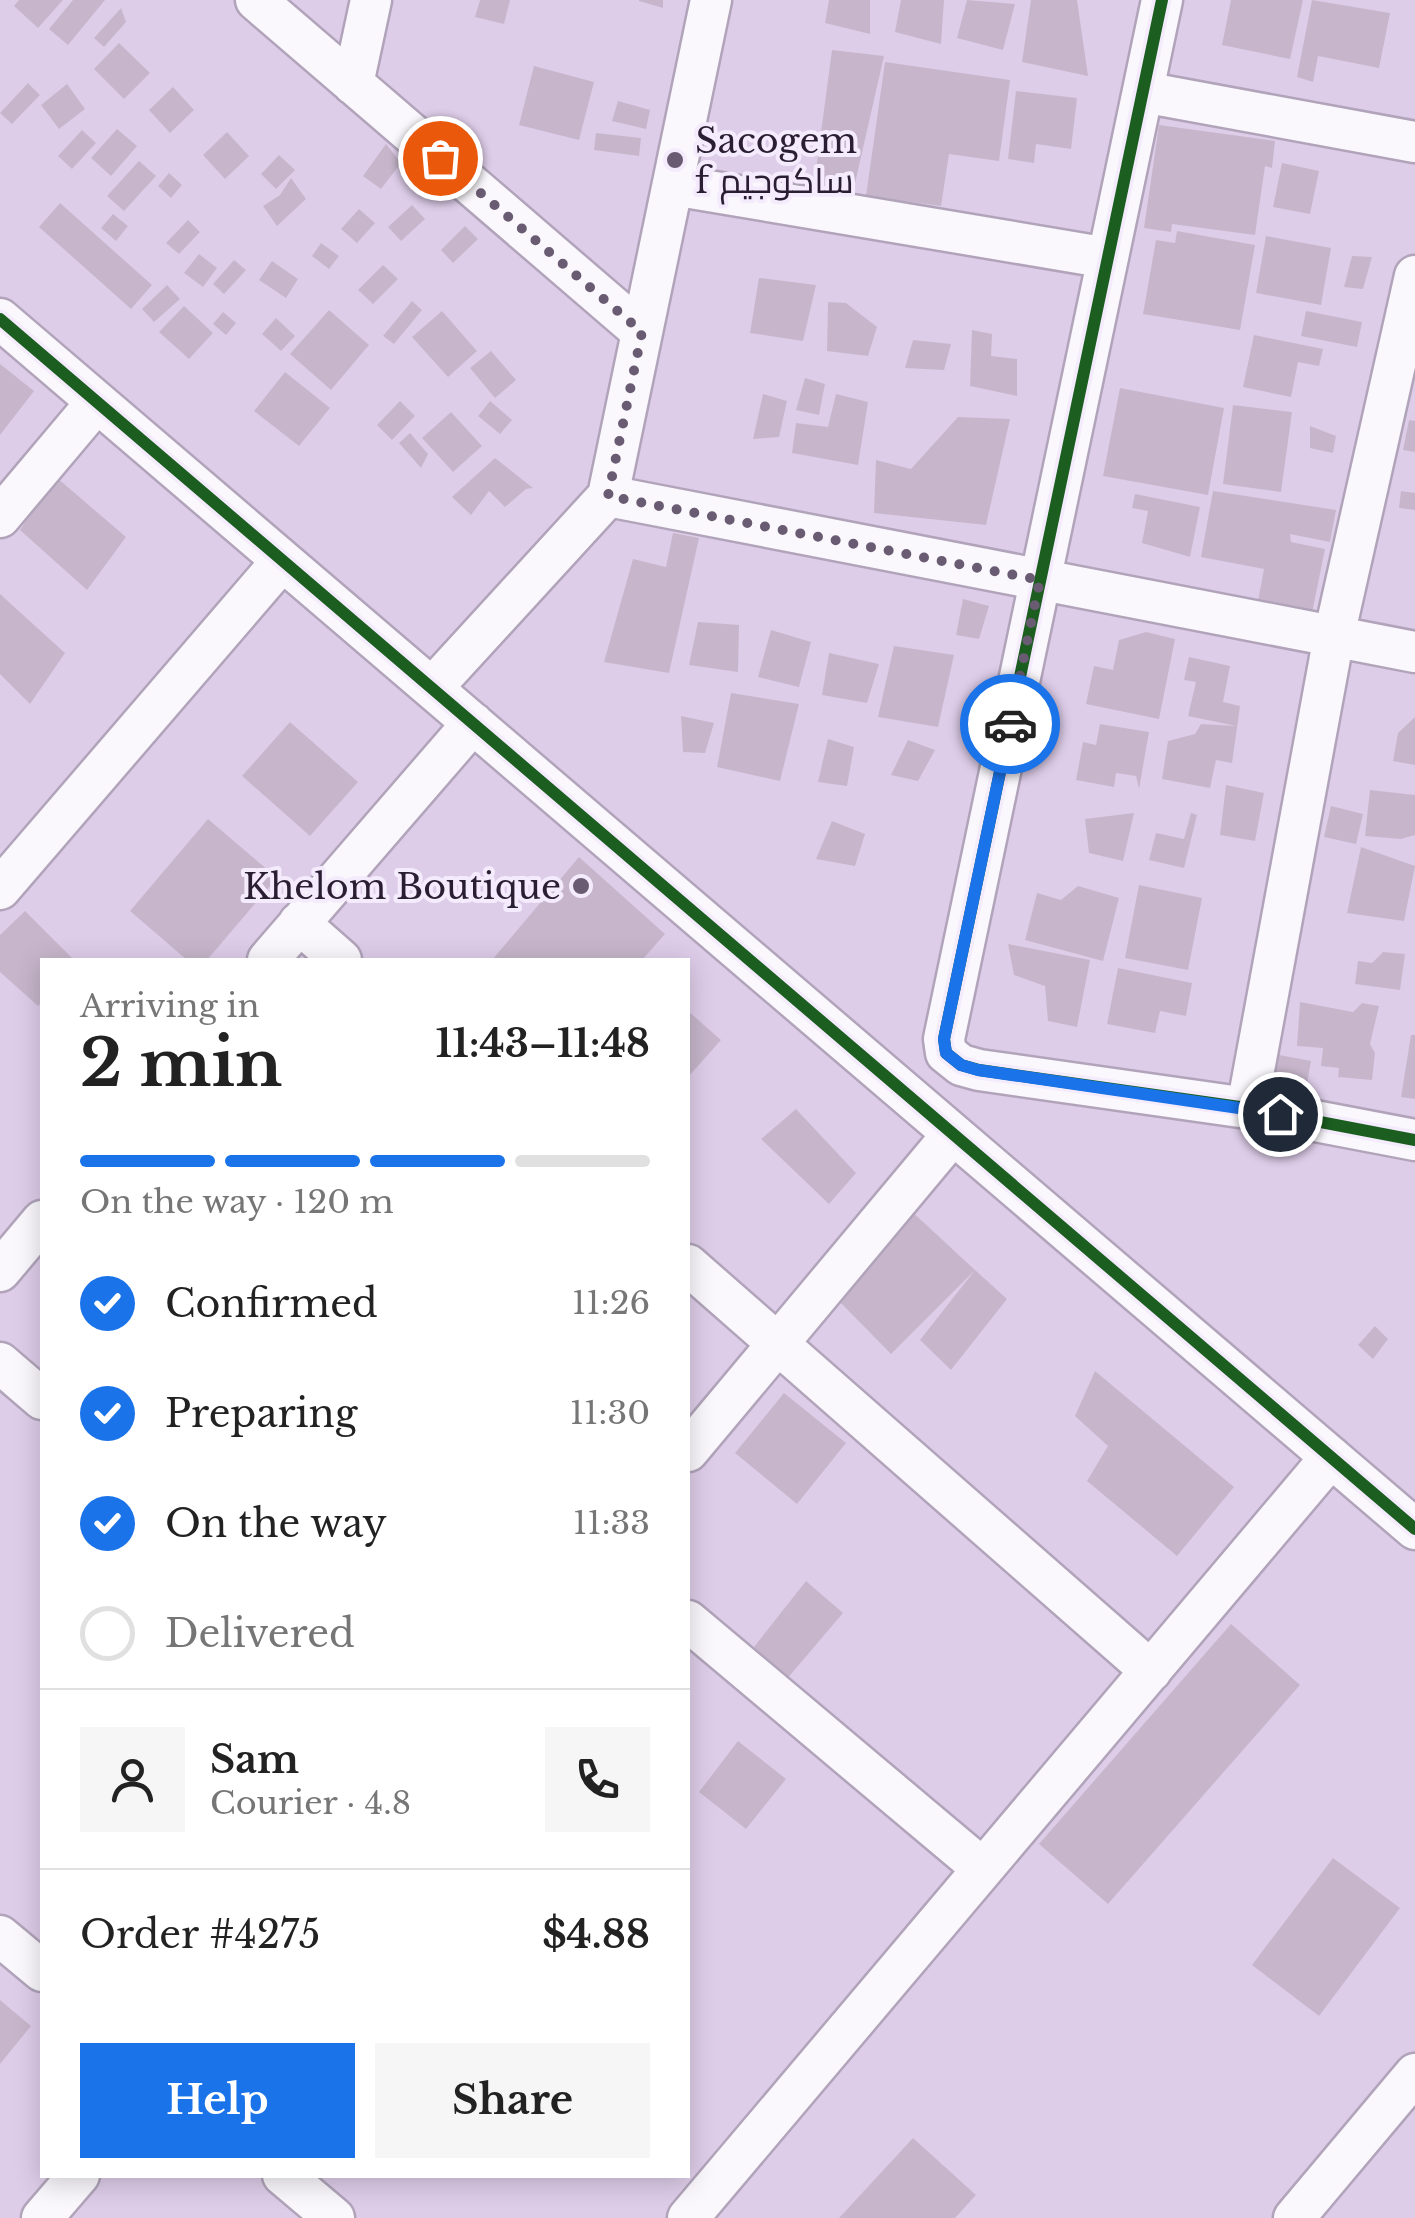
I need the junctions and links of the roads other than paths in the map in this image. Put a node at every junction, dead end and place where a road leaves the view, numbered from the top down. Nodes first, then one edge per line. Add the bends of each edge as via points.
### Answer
1 (256, 0) edge
2 (370, 0) edge
3 (711, 0) edge
4 (1162, 0) edge
5 (353, 84) junction
6 (1143, 92) junction
7 (1415, 142) edge
8 (673, 186) junction
9 (1108, 258) junction
10 (1415, 276) edge
11 (0, 319) edge
12 (642, 332) junction
13 (96, 403) junction
14 (608, 496) junction
15 (0, 516) edge
16 (282, 560) junction
17 (1040, 580) junction
18 (1334, 636) junction
19 (1415, 652) edge
20 (432, 688) junction
21 (473, 723) junction
22 (0, 890) edge
23 (300, 924) junction
24 (270, 958) edge
25 (339, 958) edge
26 (1247, 1108) junction
27 (953, 1134) junction
28 (1415, 1140) edge
29 (40, 1223) edge
30 (690, 1266) edge
31 (0, 1270) edge
32 (778, 1344) junction
33 (0, 1364) edge
34 (40, 1396) edge
35 (690, 1449) edge
36 (1331, 1457) junction
37 (1415, 1529) edge
38 (690, 1624) edge
39 (1150, 1671) junction
40 (984, 1869) junction
41 (0, 1936) edge
42 (40, 1970) edge
43 (1415, 2074) edge
44 (76, 2178) edge
45 (287, 2178) edge
46 (42, 2218) edge
47 (334, 2218) edge
48 (688, 2218) edge
49 (1294, 2218) edge

1 - 5 street
2 - 5 street
3 - 8 street
4 - 6 street
5 - 12 street
6 - 7 street
6 - 9 street
8 - 9 street
8 - 12 street
9 - 17 street
10 - 18 street
11 - 13 street
12 - 14 street
13 - 15 street
13 - 16 street
14 - 17 street
14 - 20 street
16 - 20 street
16 - 22 street
17 - 18 street
17 - 26 street via 946,1053 978,1070
18 - 19 street
18 - 26 street
20 - 21 street
21 - 23 street
21 - 27 street
23 - 24 street
23 - 25 street
26 - 28 street
27 - 32 street
27 - 36 street
29 - 31 street
30 - 32 street
32 - 35 street
32 - 39 street
33 - 34 street
36 - 37 street
36 - 39 street
38 - 40 street
39 - 40 street
40 - 48 street
41 - 42 street
43 - 49 street
44 - 46 street
45 - 47 street

